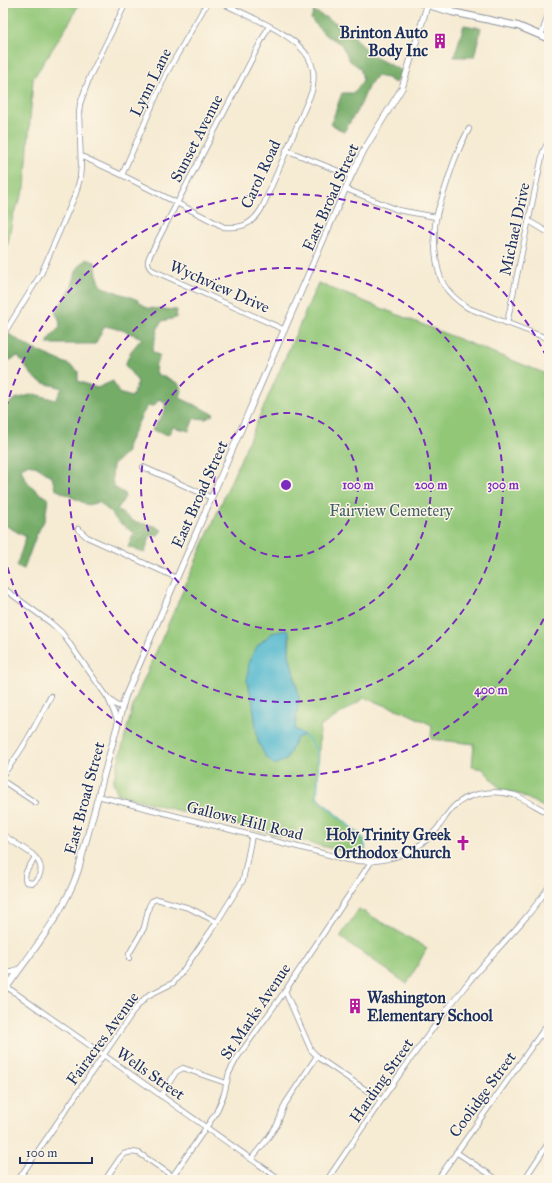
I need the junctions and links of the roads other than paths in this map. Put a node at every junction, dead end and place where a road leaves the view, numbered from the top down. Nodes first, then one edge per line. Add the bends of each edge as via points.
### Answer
1 (126, 3) edge
2 (207, 3) edge
3 (222, 3) edge
4 (448, 3) edge
5 (427, 4) edge
6 (452, 12) junction
7 (549, 12) edge
8 (269, 26) junction
9 (541, 36) junction
10 (549, 39) edge
11 (469, 130) dead end
12 (549, 140) edge
13 (286, 150) junction
14 (81, 156) junction
15 (122, 175) junction
16 (351, 176) junction
17 (346, 189) junction
18 (177, 204) junction
19 (436, 217) junction
20 (529, 221) junction
21 (549, 233) edge
22 (148, 262) joint
23 (507, 324) junction
24 (285, 330) junction
25 (3, 335) edge
26 (549, 339) edge
27 (143, 467) dead end
28 (212, 498) junction
29 (78, 529) dead end
30 (177, 578) junction
31 (3, 588) edge
32 (52, 696) dead end
33 (108, 698) junction
34 (122, 707) junction
35 (118, 722) junction
36 (3, 774) edge
37 (3, 782) edge
38 (98, 796) junction
39 (36, 803) dead end
40 (549, 813) edge
41 (3, 835) edge
42 (252, 835) junction
43 (36, 857) junction
44 (371, 862) junction
45 (549, 886) edge
46 (216, 922) junction
47 (129, 958) dead end
48 (20, 968) junction
49 (3, 973) edge
50 (3, 982) edge
51 (5, 987) edge
52 (285, 991) junction
53 (3, 993) edge
54 (549, 1022) edge
55 (541, 1035) junction
56 (549, 1040) edge
57 (104, 1055) junction
58 (317, 1056) junction
59 (226, 1083) junction
60 (161, 1096) junction
61 (381, 1100) junction
62 (206, 1128) junction
63 (549, 1142) edge
64 (456, 1152) junction
65 (251, 1159) junction
66 (172, 1178) edge
67 (18, 1180) edge
68 (105, 1180) edge
69 (178, 1180) edge
70 (281, 1180) edge
71 (327, 1180) edge
72 (437, 1180) edge
73 (498, 1180) edge
74 (524, 1180) edge

1 - 14 street via 81,100 78,113
2 - 15 street, Lynn Lane via 166,74
3 - 8 street, Carol Road
4 - 6 street
5 - 6 main road
5 - 16 street, East Broad Street via 402,88
6 - 9 main road via 512,25
7 - 9 street
8 - 13 street, Carol Road via 281,32 301,49 311,62 314,74 312,90
8 - 18 street, Sunset Avenue
9 - 10 main road
11 - 19 street via 453,163
12 - 20 street, Michael Drive
13 - 16 street
13 - 18 street, Carol Road via 258,215 244,225 224,227
14 - 15 street, Carol Road
14 - 25 street via 80,178 76,192 41,274
15 - 18 street, Carol Road
16 - 17 street, East Broad Street
17 - 19 street via 398,210
17 - 24 street, East Broad Street
18 - 22 street, Sunset Avenue
19 - 23 street via 437,262 445,286 468,308
20 - 21 street
20 - 23 street, Michael Drive
22 - 24 street, Wychview Drive via 152,270
23 - 26 street
24 - 28 street, East Broad Street
27 - 28 street
28 - 30 street, East Broad Street
29 - 30 street via 87,537
30 - 34 street, East Broad Street
31 - 33 street via 51,622 62,633
32 - 36 street via 28,738
33 - 34 street
33 - 35 street
34 - 35 street, East Broad Street
35 - 38 street, East Broad Street
37 - 39 street
38 - 42 street, Gallows Hill Road
38 - 48 street, East Broad Street via 72,888 63,906
40 - 44 street, Gallows Hill Road via 514,795 473,795 458,802 430,837 415,848 392,858
41 - 43 street
42 - 44 street, Gallows Hill Road via 349,860
42 - 46 street, Fairacres Avenue via 243,880
43 - 43 street via 26,871 26,882 33,883 41,874
44 - 52 street, St Marks Avenue
45 - 61 street, Harding Street via 463,988
46 - 47 street via 189,908 157,899 152,900 144,928
46 - 57 street, Fairacres Avenue via 173,983 147,996 135,1009
48 - 49 street
48 - 51 street, East Broad Street
50 - 51 street, Wells Street
51 - 53 street, East Broad Street
51 - 57 street, Wells Street
52 - 58 street via 307,1043
52 - 59 street, St Marks Avenue via 237,1058
54 - 55 street, Coolidge Street
55 - 56 street
55 - 64 street, Coolidge Street
57 - 60 street, Wells Street
57 - 67 street, Fairacres Avenue
58 - 61 street
58 - 65 street via 285,1104 277,1125
59 - 60 street via 183,1068 176,1072
59 - 62 street, St Marks Avenue via 221,1104
60 - 62 street, Wells Street
61 - 71 street, Harding Street
62 - 65 street, Wells Street
62 - 66 street, St Marks Avenue
63 - 74 street
64 - 72 street, Coolidge Street
64 - 73 street
65 - 70 street, Wells Street
66 - 68 street via 139,1153 131,1152 120,1158
66 - 69 street

